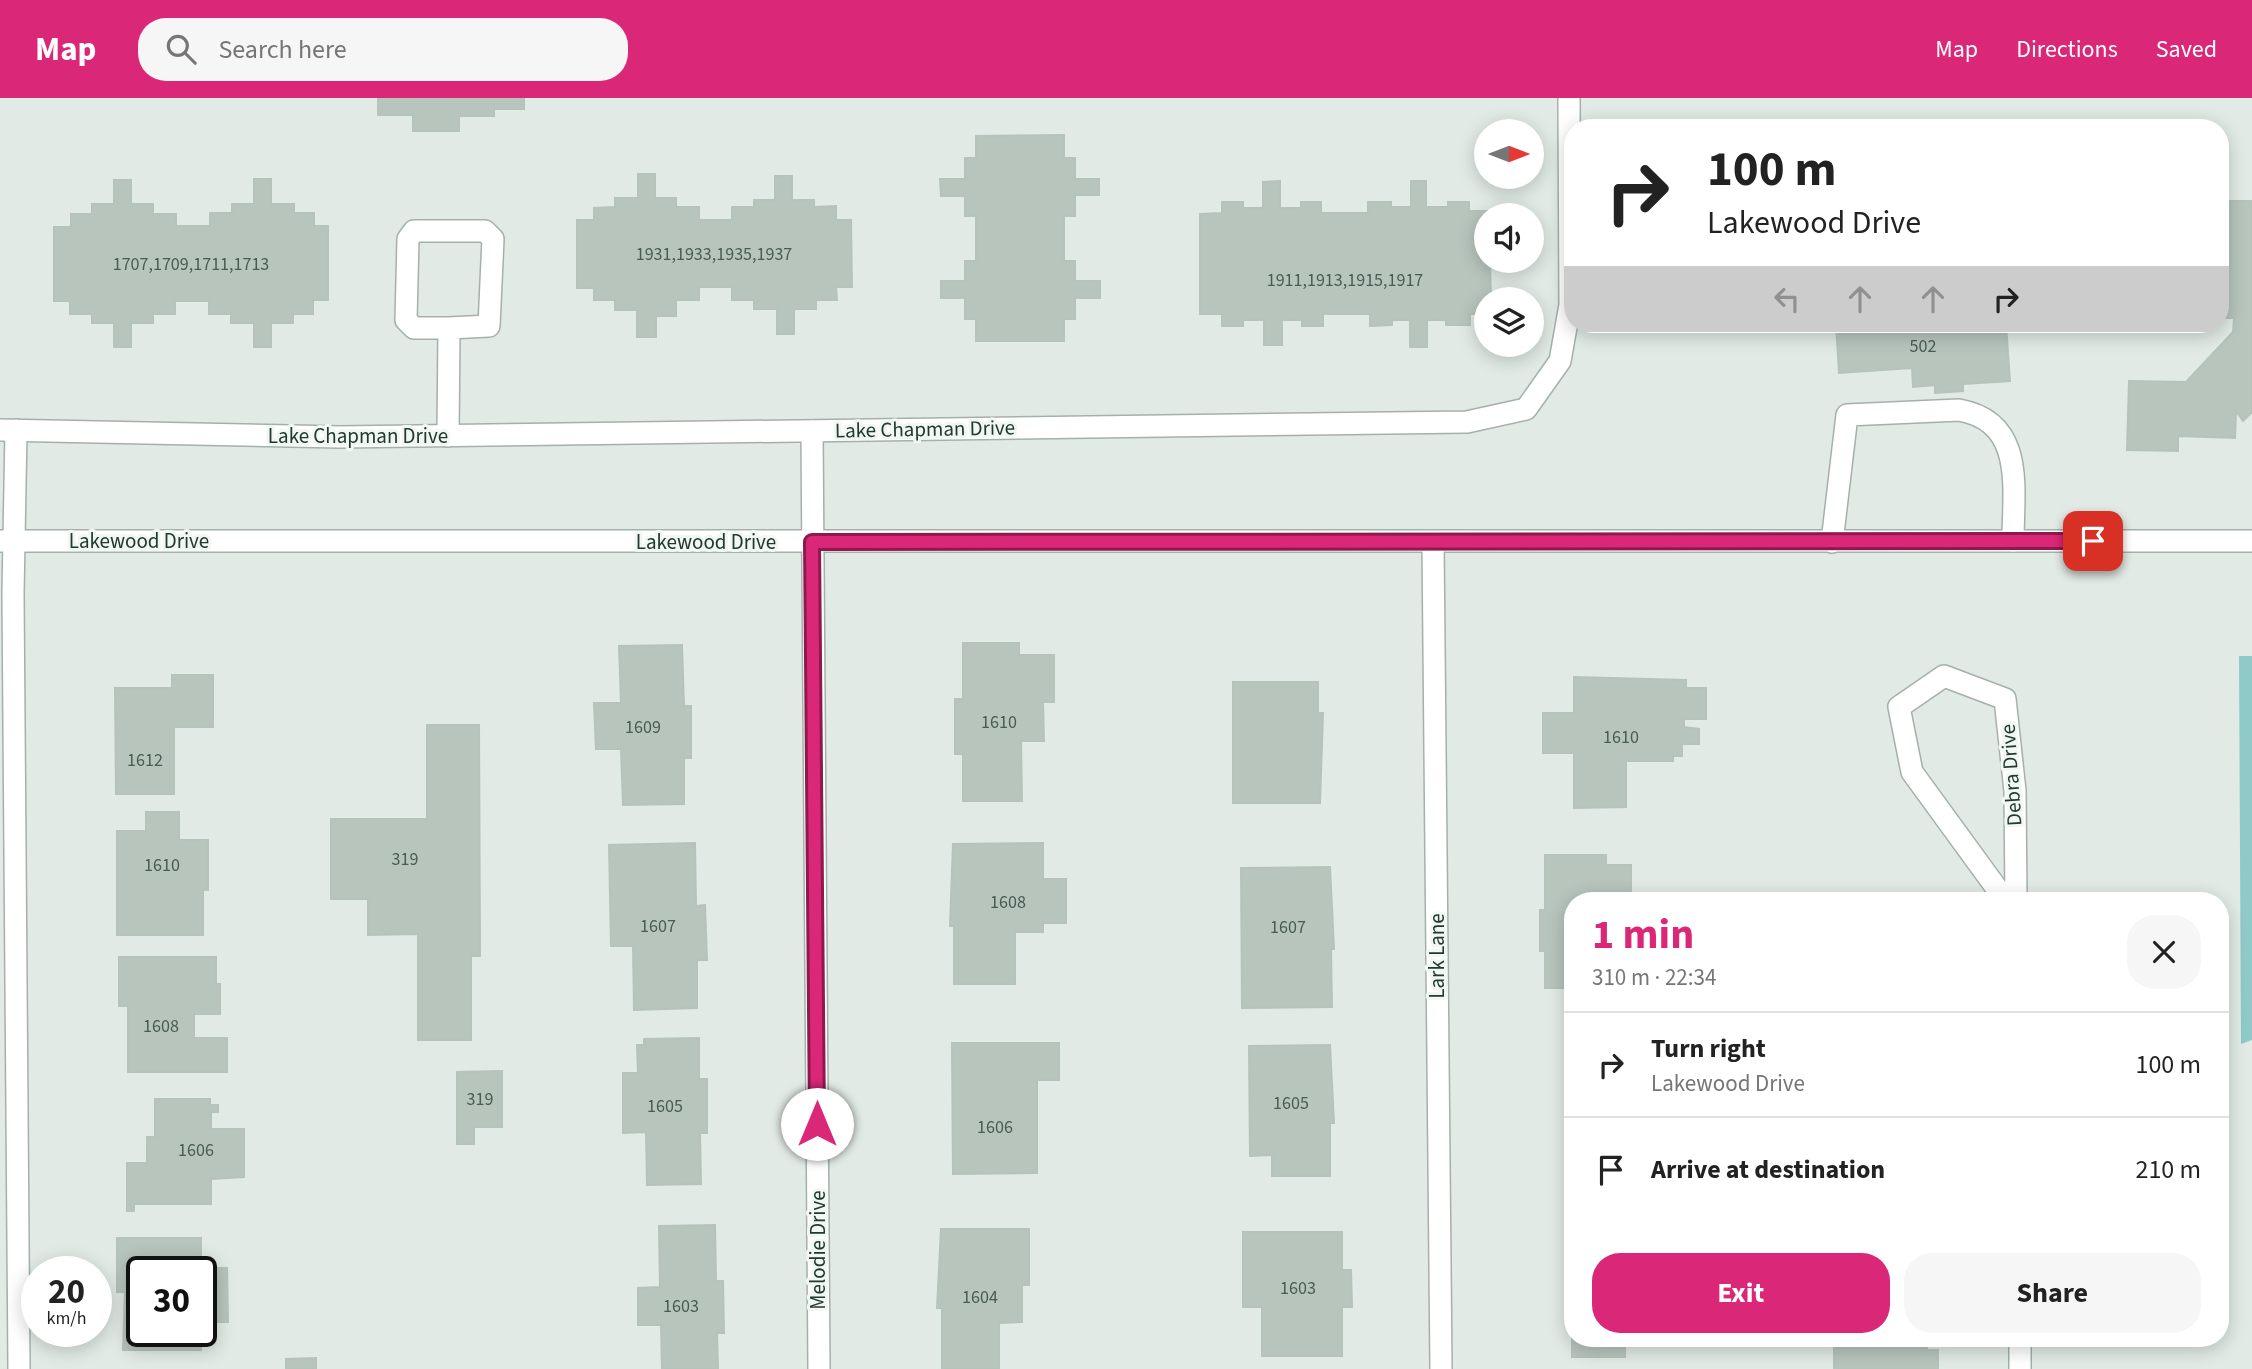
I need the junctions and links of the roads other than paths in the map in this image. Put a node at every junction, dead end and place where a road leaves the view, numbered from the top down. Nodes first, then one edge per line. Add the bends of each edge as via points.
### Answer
1 (1569, 98) edge
2 (1569, 119) edge
3 (449, 328) junction
4 (1565, 333) edge
5 (8, 430) edge
6 (812, 430) junction
7 (448, 436) junction
8 (7, 541) edge
9 (2013, 541) junction
10 (2252, 541) edge
11 (812, 542) junction
12 (1433, 542) junction
13 (1832, 542) junction
14 (1999, 892) edge
15 (2016, 892) edge
16 (2020, 1347) edge
17 (19, 1369) edge
18 (819, 1369) edge
19 (1441, 1369) edge
20 (2020, 1369) edge

1 - 2 street, Lake Chapman Drive
3 - 3 street via 489,326 493,239 485,231 414,230 408,239 406,320 414,328
3 - 7 street
4 - 6 street, Lake Chapman Drive via 1560,361 1526,409 1467,422
5 - 7 street, Lake Chapman Drive
5 - 8 street
6 - 7 street, Lake Chapman Drive
6 - 11 street, Melodie Drive
8 - 11 street, Lakewood Drive
8 - 17 street
9 - 10 street, Lakewood Drive
9 - 13 street, Lakewood Drive
9 - 13 street via 2013,458 2000,430 1975,413 1959,410 1847,415
11 - 12 street, Lakewood Drive
11 - 18 street, Melodie Drive
12 - 13 street, Lakewood Drive
12 - 19 street, Lark Lane
14 - 15 street, Debra Drive via 1912,772 1899,707 1944,676 2005,699 2015,792
16 - 20 street

